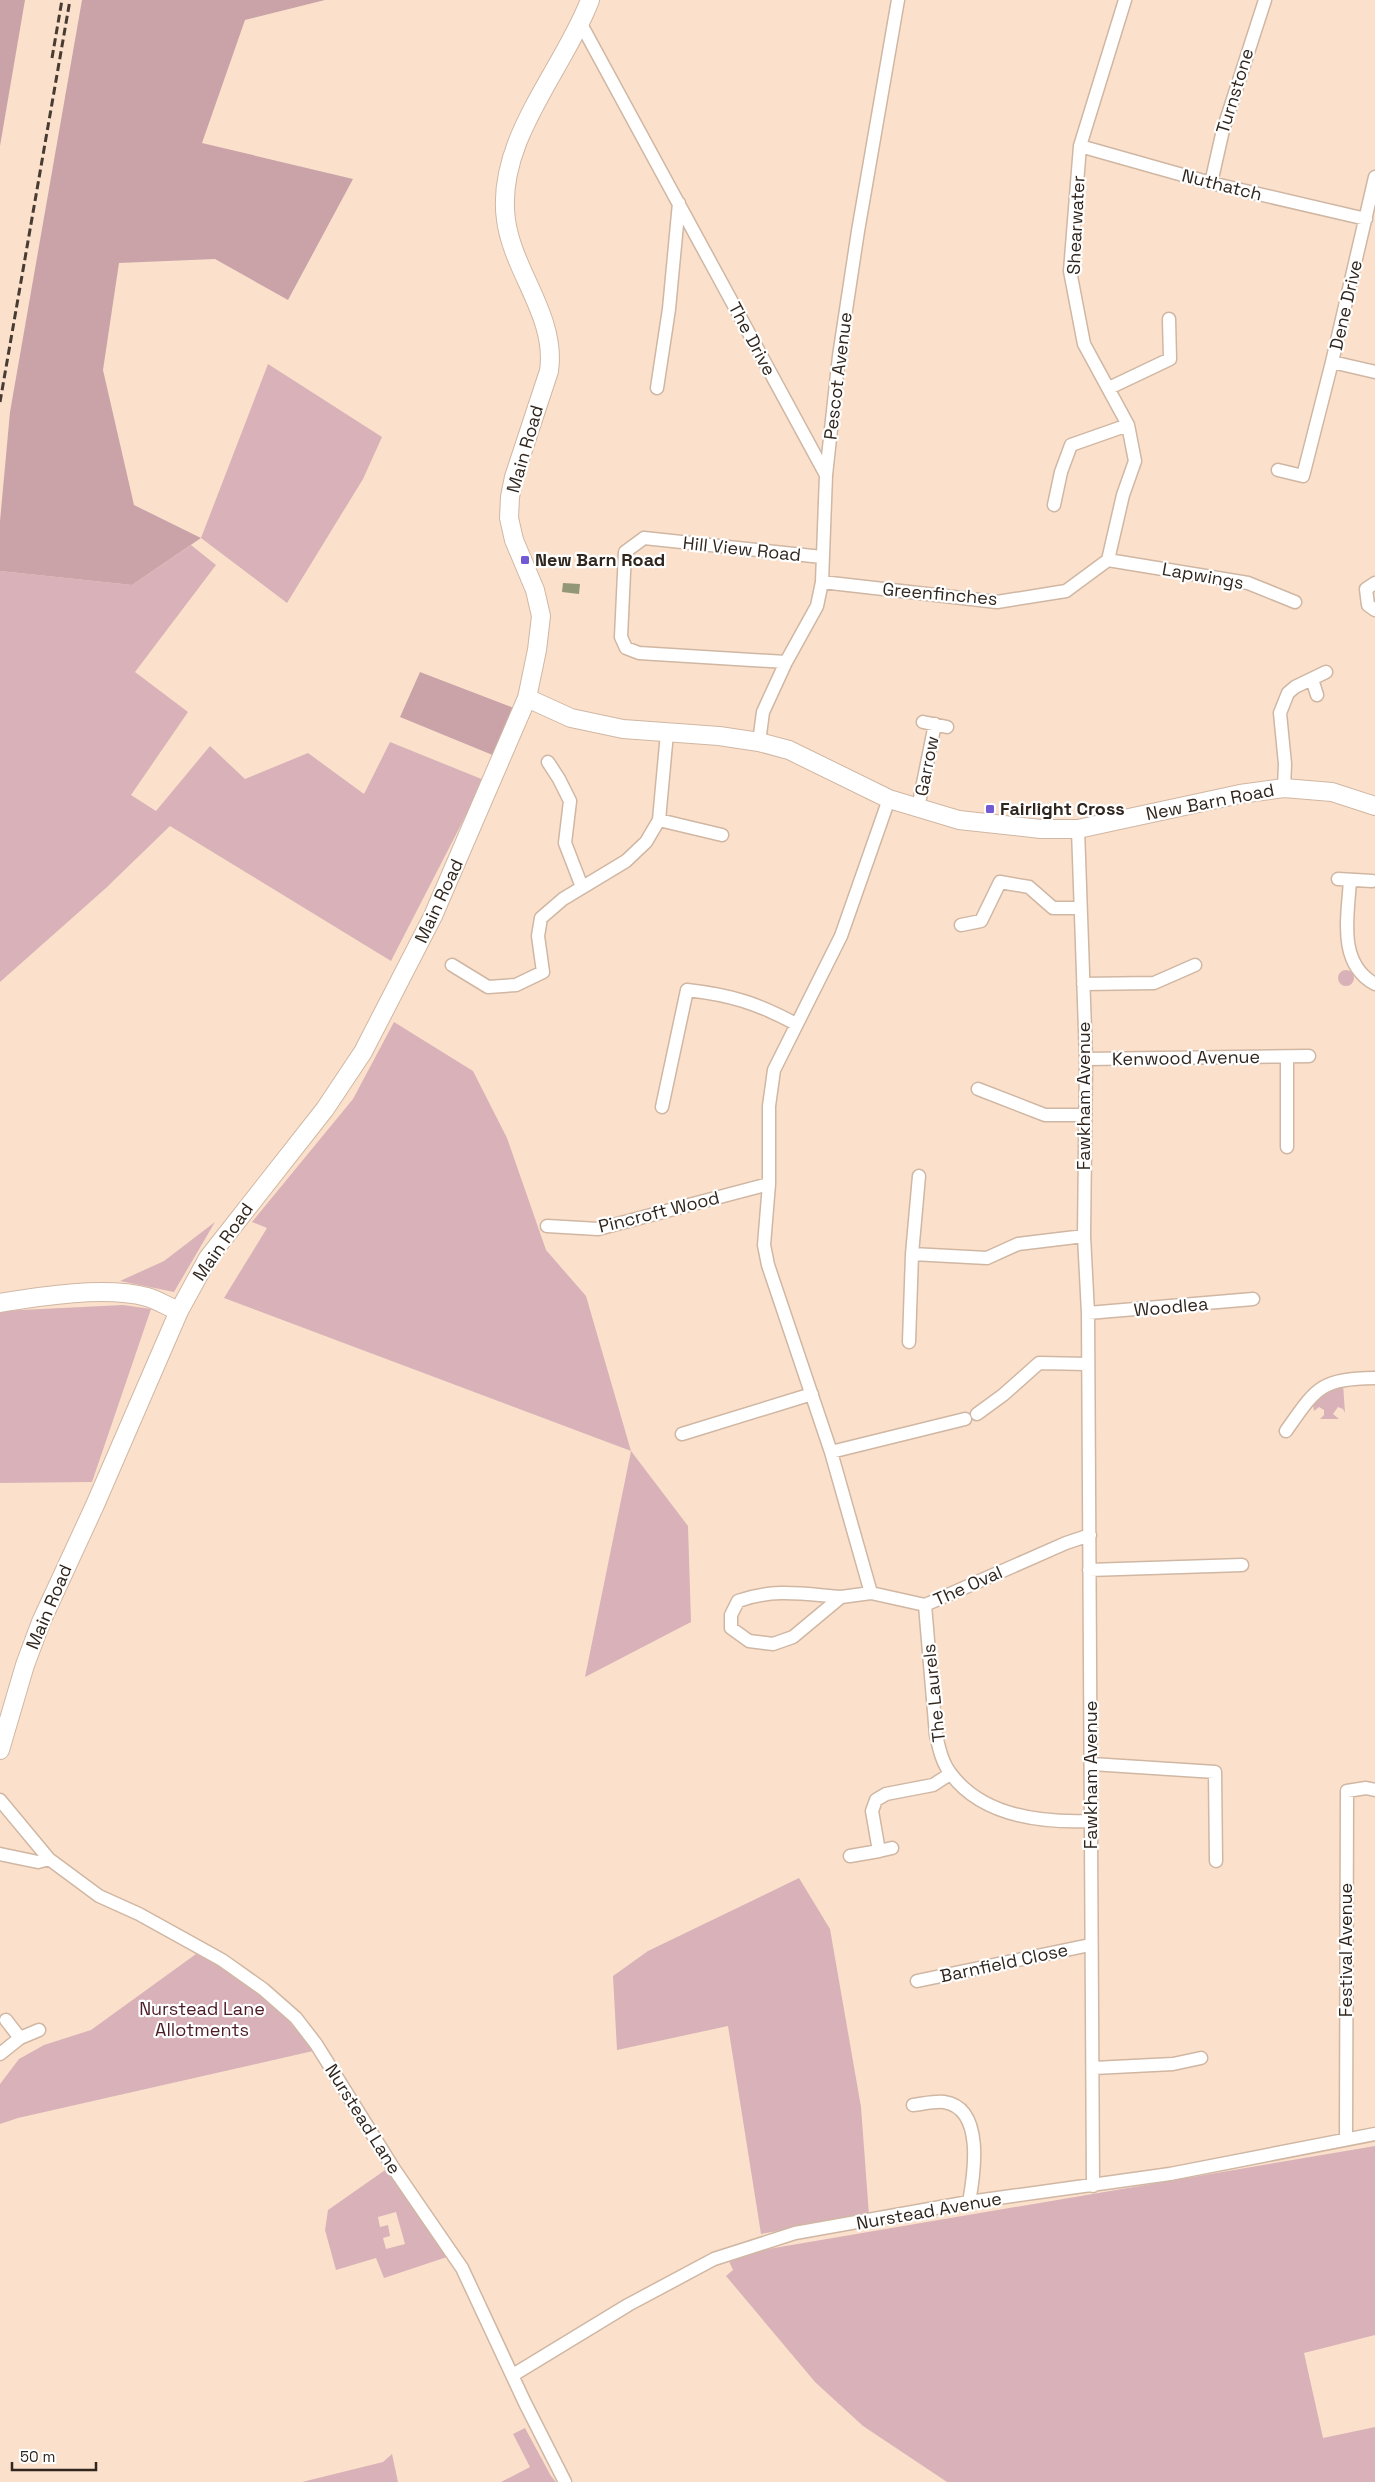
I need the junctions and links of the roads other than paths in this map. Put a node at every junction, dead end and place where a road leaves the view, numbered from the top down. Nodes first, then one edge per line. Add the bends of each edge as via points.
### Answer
1 (590, 0) edge
2 (898, 0) edge
3 (1125, 0) edge
4 (1265, 0) edge
5 (581, 24) junction
6 (1080, 146) junction
7 (1375, 177) edge
8 (1211, 183) junction
9 (678, 203) junction
10 (1366, 219) junction
11 (1169, 319) dead end
12 (1332, 362) junction
13 (1375, 372) edge
14 (657, 388) dead end
15 (1109, 388) junction
16 (1128, 425) junction
17 (1278, 470) dead end
18 (826, 475) junction
19 (1054, 505) dead end
20 (822, 557) junction
21 (1108, 560) junction
22 (822, 582) junction
23 (1375, 583) edge
24 (1295, 602) dead end
25 (1375, 610) edge
26 (786, 662) junction
27 (1326, 672) dead end
28 (1312, 679) junction
29 (1317, 695) dead end
30 (527, 698) junction
31 (935, 724) dead end
32 (667, 733) junction
33 (759, 742) junction
34 (548, 762) dead end
35 (1284, 788) junction
36 (889, 799) junction
37 (1375, 806) edge
38 (918, 808) junction
39 (659, 820) junction
40 (1078, 829) junction
41 (722, 835) dead end
42 (1372, 881) dead end
43 (582, 886) junction
44 (1080, 908) junction
45 (961, 925) dead end
46 (1195, 965) dead end
47 (452, 966) dead end
48 (1083, 984) junction
49 (1375, 984) edge
50 (796, 1024) junction
51 (1309, 1056) dead end
52 (1287, 1057) junction
53 (1086, 1059) junction
54 (978, 1089) dead end
55 (662, 1107) dead end
56 (1084, 1115) junction
57 (1287, 1147) dead end
58 (918, 1176) dead end
59 (769, 1184) junction
60 (547, 1226) dead end
61 (1084, 1236) junction
62 (912, 1254) junction
63 (1253, 1299) dead end
64 (0, 1303) edge
65 (178, 1312) junction
66 (1088, 1313) junction
67 (910, 1342) dead end
68 (1087, 1364) junction
69 (1375, 1378) edge
70 (812, 1394) junction
71 (1286, 1431) dead end
72 (682, 1434) dead end
73 (831, 1452) junction
74 (1090, 1534) junction
75 (1242, 1565) dead end
76 (1089, 1570) junction
77 (871, 1593) junction
78 (841, 1598) junction
79 (925, 1605) junction
80 (0, 1750) edge
81 (1092, 1764) junction
82 (950, 1774) junction
83 (1375, 1790) edge
84 (0, 1800) edge
85 (1091, 1821) junction
86 (0, 1854) edge
87 (850, 1856) dead end
88 (49, 1859) junction
89 (1216, 1861) dead end
90 (1090, 1945) junction
91 (917, 1980) dead end
92 (6, 2020) dead end
93 (39, 2030) dead end
94 (20, 2038) junction
95 (0, 2054) edge
96 (1201, 2058) dead end
97 (1094, 2068) junction
98 (913, 2104) dead end
99 (1375, 2134) edge
100 (1346, 2138) junction
101 (1093, 2186) junction
102 (969, 2202) junction
103 (513, 2375) junction
104 (565, 2482) edge

1 - 5 main road, Main Road
2 - 18 street, Pescot Avenue via 858,231
3 - 6 street, Shearwater
4 - 8 street, Turnstone via 1223,130
5 - 9 street, The Drive
5 - 30 main road, Main Road via 514,147 507,170 504,199 512,243 540,312 550,342 551,358 510,497 509,518 514,540 536,590 541,616 538,650
6 - 8 street, Nuthatch
6 - 15 street, Shearwater via 1070,271 1084,344
7 - 10 street, Dene Drive
8 - 10 street, Nuthatch
9 - 14 street via 669,309
9 - 18 street, The Drive
10 - 12 street, Dene Drive
11 - 15 street via 1170,359
12 - 13 street, Dene Drive
12 - 17 street, Dene Drive via 1303,476
15 - 16 street, Shearwater
16 - 19 street via 1071,445
16 - 21 street, Shearwater via 1135,461 1123,495
18 - 20 street, Pescot Avenue
20 - 22 street, Pescot Avenue
20 - 26 street, Hill View Road via 644,538 625,552 621,637 626,648 639,653
21 - 22 street, Greenfinches via 1066,591 997,602
21 - 24 street, Lapwings via 1248,583
22 - 26 street, Pescot Avenue via 817,606
23 - 25 street via 1366,588 1368,605
26 - 33 street, Pescot Avenue via 763,712
27 - 28 street
28 - 29 street
28 - 35 street via 1288,693 1280,713
30 - 32 main road, New Barn Road via 571,718 623,729
30 - 65 main road, Main Road via 433,916 363,1052 325,1109 208,1258
31 - 38 street, Garrow
32 - 33 main road, New Barn Road
32 - 39 street
33 - 36 main road, New Barn Road via 789,750
34 - 43 street via 570,801 565,843
35 - 37 main road, New Barn Road via 1332,792
35 - 40 main road, New Barn Road via 1240,794
36 - 38 main road, New Barn Road
36 - 50 street via 841,936
38 - 40 main road, New Barn Road via 959,820 1041,829
39 - 41 street
39 - 43 street via 646,842 626,861
40 - 44 street, Fawkham Avenue
42 - 49 street via 1344,879 1348,949 1361,973
43 - 47 street via 541,918 538,936 543,972 516,985 488,987
44 - 45 street via 1053,908 1029,887 1000,882 981,921
44 - 48 street, Fawkham Avenue
46 - 48 street via 1154,982
48 - 53 street, Fawkham Avenue
50 - 55 street via 753,1003 724,994 687,990
50 - 59 street via 774,1070 768,1106
51 - 52 street, Kenwood Avenue
52 - 53 street, Kenwood Avenue
52 - 57 street, Kenwood Avenue
53 - 56 street, Fawkham Avenue
54 - 56 street via 1045,1114
56 - 61 street, Fawkham Avenue
58 - 62 street
59 - 60 street, Pincroft Wood via 598,1230
59 - 70 street via 764,1245 768,1265
61 - 62 street via 1018,1244 987,1258
61 - 66 street, Fawkham Avenue
62 - 67 street
63 - 66 street, Woodlea
64 - 65 main road via 28,1298 124,1293 148,1297
65 - 80 main road, Main Road via 41,1622
66 - 68 street, Fawkham Avenue
68 - 73 street via 1039,1363 1003,1395 971,1416
68 - 74 street, Fawkham Avenue
69 - 71 street via 1342,1379 1328,1384 1312,1397
70 - 72 street
70 - 73 street
73 - 77 street
74 - 76 street, Fawkham Avenue
74 - 79 street, The Oval
75 - 76 street
76 - 81 street, Fawkham Avenue
77 - 78 street, The Oval
77 - 79 street, The Oval
78 - 78 street, The Oval via 793,1637 773,1644 750,1641 731,1628 731,1615 738,1601 758,1594 780,1592
79 - 82 street, The Laurels via 936,1735
81 - 85 street, Fawkham Avenue
81 - 89 street via 1215,1772
82 - 85 street, The Laurels via 965,1790 1002,1810 1042,1821
82 - 87 street via 933,1785 886,1794 876,1800 872,1811 885,1849
83 - 100 street, Festival Avenue via 1347,1790
84 - 88 street, Nurstead Lane
85 - 90 street, Fawkham Avenue
86 - 88 street via 38,1862
88 - 103 street, Nurstead Lane via 99,1896 222,1960 296,2018 462,2268
90 - 91 street, Barnfield Close
90 - 97 street, Fawkham Avenue
92 - 94 street
93 - 94 street
94 - 95 street
96 - 97 street via 1173,2064
97 - 101 street, Fawkham Avenue
98 - 102 street via 945,2102 960,2110 972,2126 975,2169
99 - 100 street, Nurstead Avenue
100 - 101 street, Nurstead Avenue via 1170,2174
101 - 102 street, Nurstead Avenue
102 - 103 street, Nurstead Avenue via 795,2233 729,2253 628,2304
103 - 104 street, Nurstead Lane

